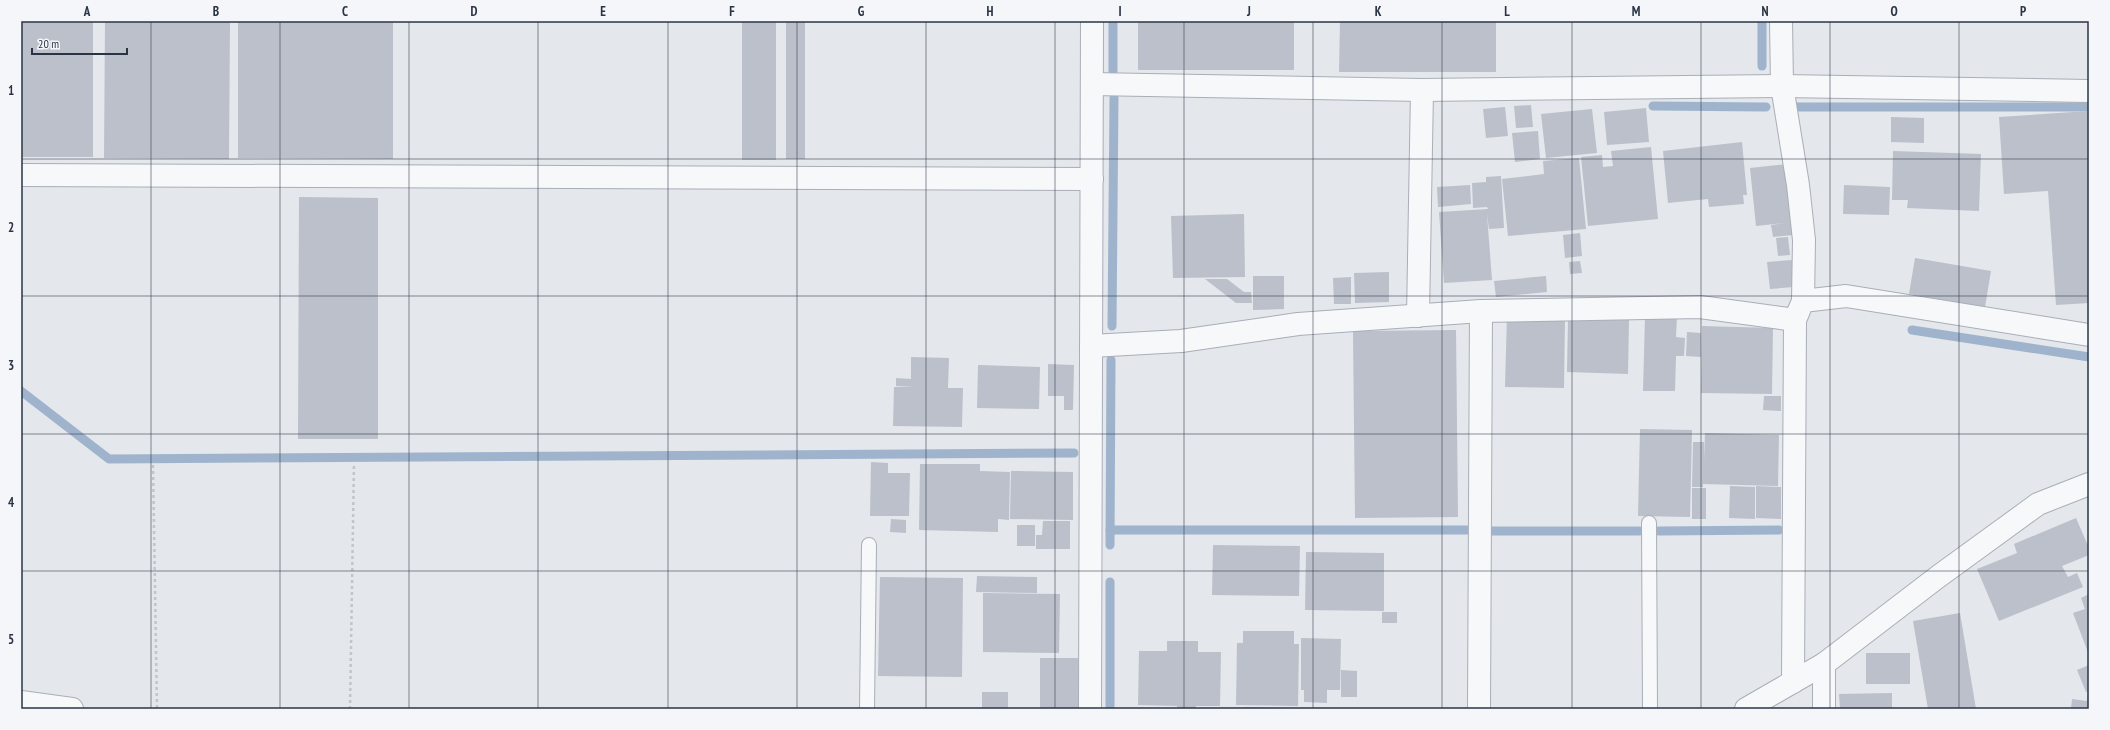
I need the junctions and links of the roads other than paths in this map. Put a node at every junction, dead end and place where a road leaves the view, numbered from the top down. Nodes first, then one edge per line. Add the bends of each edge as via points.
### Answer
1 (1092, 21) edge
2 (1782, 21) edge
3 (1092, 84) junction
4 (1782, 86) junction
5 (1422, 90) junction
6 (2089, 91) edge
7 (21, 176) edge
8 (1092, 178) junction
9 (1481, 311) junction
10 (1799, 311) junction
11 (1418, 316) junction
12 (2089, 335) edge
13 (1091, 346) junction
14 (2088, 484) edge
15 (1649, 523) dead end
16 (869, 545) dead end
17 (1824, 664) junction
18 (1793, 682) junction
19 (21, 702) edge
20 (72, 709) edge
21 (867, 709) edge
22 (1090, 709) edge
23 (1479, 709) edge
24 (1650, 709) edge
25 (1746, 709) edge
26 (1824, 709) edge

1 - 3 street
2 - 4 street
3 - 5 street
3 - 8 street
4 - 5 street
4 - 6 street
4 - 10 street via 1804,240
5 - 11 street
7 - 8 street
8 - 13 street
9 - 10 street via 1700,307
9 - 11 street
9 - 23 street
10 - 12 street via 1846,296
10 - 18 street
11 - 13 street via 1298,324 1181,341
13 - 22 street
14 - 17 street via 2038,504
15 - 24 lane
16 - 21 lane
17 - 18 street
17 - 26 street
18 - 25 street
19 - 20 street

